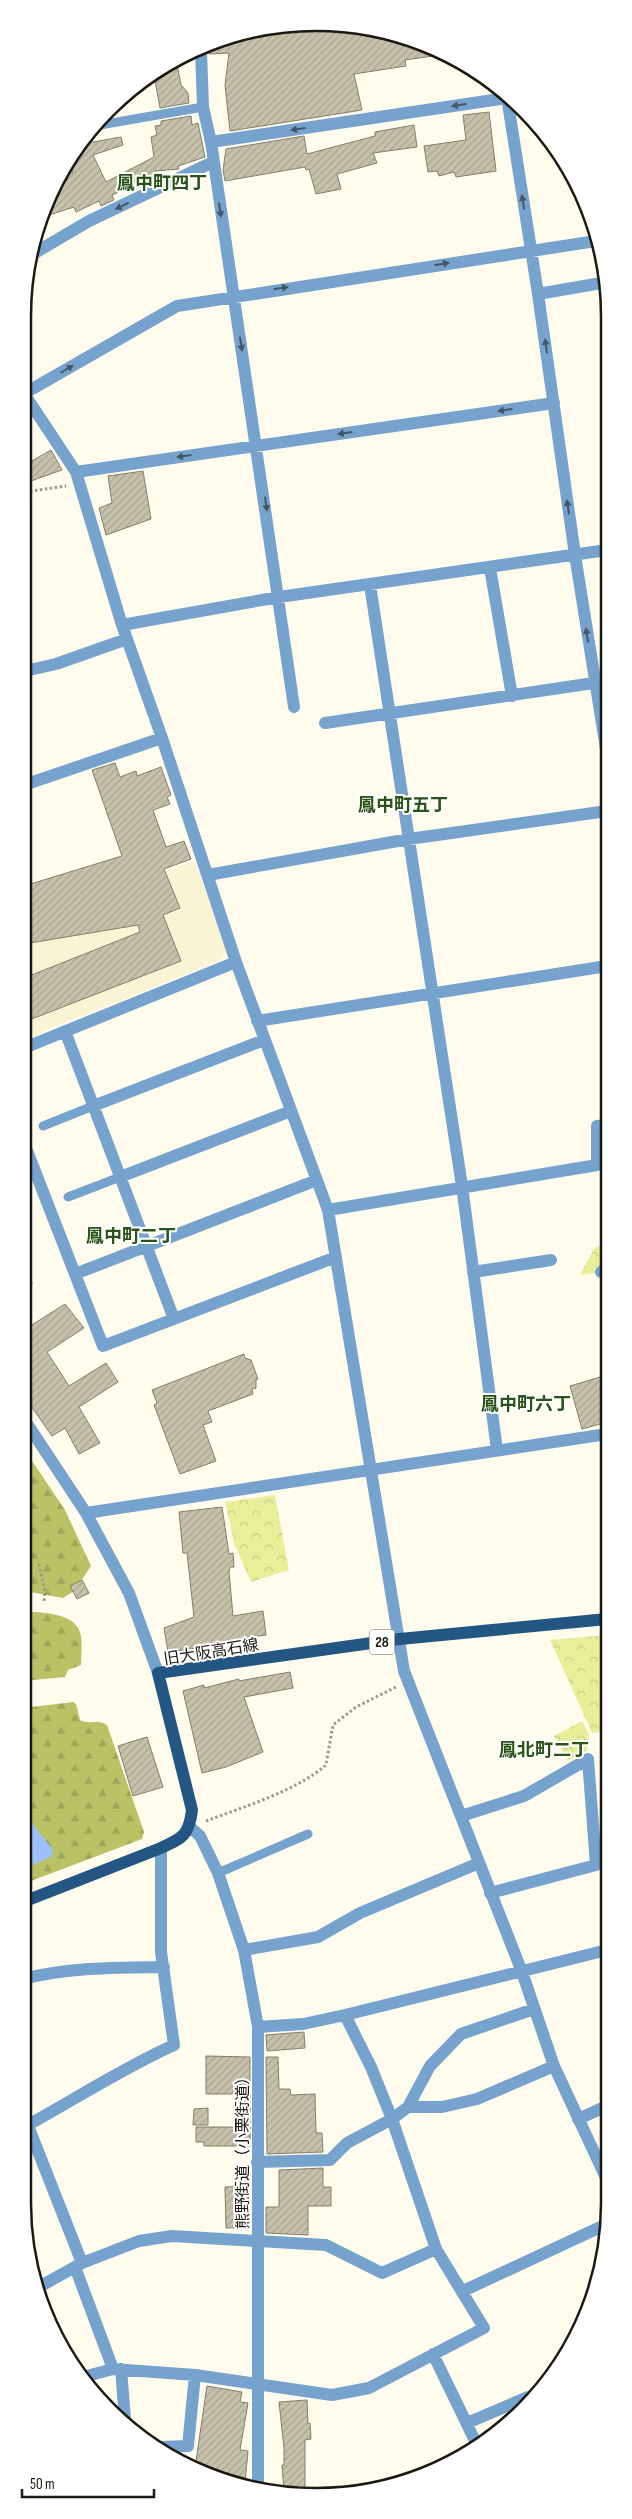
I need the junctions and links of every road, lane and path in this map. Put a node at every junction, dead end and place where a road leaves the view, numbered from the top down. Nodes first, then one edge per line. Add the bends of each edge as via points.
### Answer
1 (201, 56) edge
2 (499, 98) edge
3 (508, 106) edge
4 (203, 107) junction
5 (106, 124) edge
6 (211, 142) junction
7 (213, 162) junction
8 (591, 241) edge
9 (39, 250) edge
10 (530, 251) junction
11 (598, 283) edge
12 (538, 294) junction
13 (233, 296) junction
14 (31, 391) edge
15 (554, 403) junction
16 (31, 404) edge
17 (257, 446) junction
18 (77, 478) junction
19 (31, 490) edge
20 (601, 551) edge
21 (574, 555) junction
22 (490, 568) junction
23 (370, 585) junction
24 (280, 597) junction
25 (122, 625) junction
26 (127, 639) junction
27 (31, 669) edge
28 (601, 682) edge
29 (512, 696) junction
30 (294, 707) dead end
31 (391, 715) junction
32 (325, 723) dead end
33 (162, 738) junction
34 (31, 783) edge
35 (601, 812) edge
36 (409, 839) junction
37 (208, 874) junction
38 (236, 962) junction
39 (601, 967) edge
40 (433, 994) junction
41 (257, 1021) junction
42 (65, 1031) junction
43 (264, 1040) junction
44 (31, 1045) edge
45 (93, 1106) junction
46 (291, 1111) junction
47 (43, 1126) dead end
48 (601, 1126) edge
49 (31, 1161) edge
50 (120, 1177) junction
51 (317, 1180) junction
52 (462, 1186) junction
53 (68, 1197) dead end
54 (328, 1210) junction
55 (147, 1247) junction
56 (336, 1258) junction
57 (551, 1260) dead end
58 (473, 1272) junction
59 (75, 1274) junction
60 (174, 1318) junction
61 (31, 1430) edge
62 (601, 1435) edge
63 (497, 1450) junction
64 (371, 1470) junction
65 (86, 1513) junction
66 (39, 1564) dead end
67 (44, 1601) dead end
68 (601, 1620) edge
69 (400, 1639) junction
70 (158, 1674) junction
71 (408, 1682) junction
72 (461, 1816) junction
73 (190, 1827) junction
74 (308, 1834) dead end
75 (161, 1848) junction
76 (479, 1863) junction
77 (218, 1872) junction
78 (490, 1893) junction
79 (31, 1899) edge
80 (244, 1950) junction
81 (601, 1952) edge
82 (164, 1967) junction
83 (522, 1972) junction
84 (31, 1977) edge
85 (534, 2009) junction
86 (345, 2015) junction
87 (258, 2027) junction
88 (554, 2066) junction
89 (408, 2107) junction
90 (601, 2109) edge
91 (31, 2116) edge
92 (392, 2119) junction
93 (578, 2119) junction
94 (31, 2135) edge
95 (257, 2162) junction
96 (601, 2167) edge
97 (599, 2228) edge
98 (258, 2240) junction
99 (436, 2249) junction
100 (79, 2265) junction
101 (43, 2285) edge
102 (463, 2291) junction
103 (433, 2354) junction
104 (117, 2369) junction
105 (90, 2375) edge
106 (195, 2375) junction
107 (257, 2384) junction
108 (521, 2400) edge
109 (124, 2413) edge
110 (467, 2423) junction
111 (474, 2440) edge
112 (169, 2447) edge
113 (258, 2482) edge

1 - 4 street
2 -> 6 street
10 -> 3 street
4 - 5 lane
4 - 6 street
6 - 7 street
7 -> 9 street via 90,221
7 -> 13 street
8 - 10 street
10 - 12 street
13 -> 10 street
11 - 12 street
15 -> 12 street
14 -> 13 street via 178,306
13 -> 17 street
15 -> 17 street
21 -> 15 street
16 - 18 street
17 -> 18 street
17 -> 24 street
18 - 19 path
18 - 25 street
20 - 21 street
21 - 22 street
28 -> 21 street
22 - 23 street
22 - 29 street
23 - 24 street
23 - 31 street
24 - 25 street
24 - 30 street
25 - 26 street
26 - 27 street
26 - 33 street
28 - 29 street
29 - 31 street
31 - 32 street
31 - 36 street
33 - 34 street
33 - 37 street
35 - 36 street
36 - 37 street
36 - 40 street
37 - 38 street
38 - 41 street
38 - 42 street
39 - 40 street
40 - 41 street
40 - 52 street
41 - 43 street
42 - 44 street
42 - 45 street
43 - 45 street
43 - 46 street
45 - 47 lane
45 - 50 street
46 - 50 street
46 - 51 street
48 - 52 street via 597,1126 597,1165
49 - 59 street
50 - 53 lane
50 - 55 street
51 - 54 street
51 - 55 street
52 - 54 street
52 - 58 street
54 - 56 street
55 - 59 street
55 - 60 street
56 - 60 street
56 - 64 street
57 - 58 street
58 - 63 street
59 - 60 street via 103,1346
61 - 65 street
62 - 63 street
63 - 64 street
64 - 65 street
64 - 69 street
65 - 70 street via 129,1593
66 - 67 path
68 - 69 main road, 旧大阪高石線 / 28
69 - 70 main road, 旧大阪高石線 / 28
69 - 71 street
70 - 73 main road, 旧大阪高石線 via 192,1810
71 - 72 street
71 - 73 path via 356,1707 333,1725 326,1765 317,1773 258,1802
72 - 76 street
72 - 78 street via 524,1796 588,1759 596,1865
73 - 75 main road via 180,1839
73 - 77 street, 熊野街道（小栗街道） via 200,1836
74 - 77 lane
75 - 79 main road
75 - 82 street
76 - 78 street
76 - 80 street via 360,1913 318,1937
77 - 80 street, 熊野街道（小栗街道）
78 - 83 street
80 - 87 street, 熊野街道（小栗街道）
81 - 83 street
82 - 84 street via 88,1968
82 - 91 street via 174,2045
83 - 85 street
83 - 86 street
85 - 88 street
85 - 89 street via 461,2034 430,2066
86 - 87 street via 303,2024
86 - 92 street
87 - 95 street, 熊野街道（小栗街道）
88 - 89 street via 477,2099 442,2107
88 - 93 street
89 - 92 street
90 - 93 street
92 - 95 street via 348,2143 330,2160
92 - 99 street
93 - 96 street
94 - 100 street
95 - 98 street, 熊野街道（小栗街道）
97 - 102 street
98 - 99 street via 326,2245 382,2273
98 - 100 street via 172,2236 140,2241
98 - 107 street, 熊野街道（小栗街道）
99 - 102 street
100 - 101 street
100 - 104 street
102 - 103 street via 484,2328
103 - 107 street via 369,2388 332,2395
103 - 110 street
104 - 105 street
104 - 106 street
104 - 109 street
106 - 107 street
106 - 112 street via 188,2446
107 - 113 street, 熊野街道（小栗街道）
108 - 110 street
110 - 111 street

